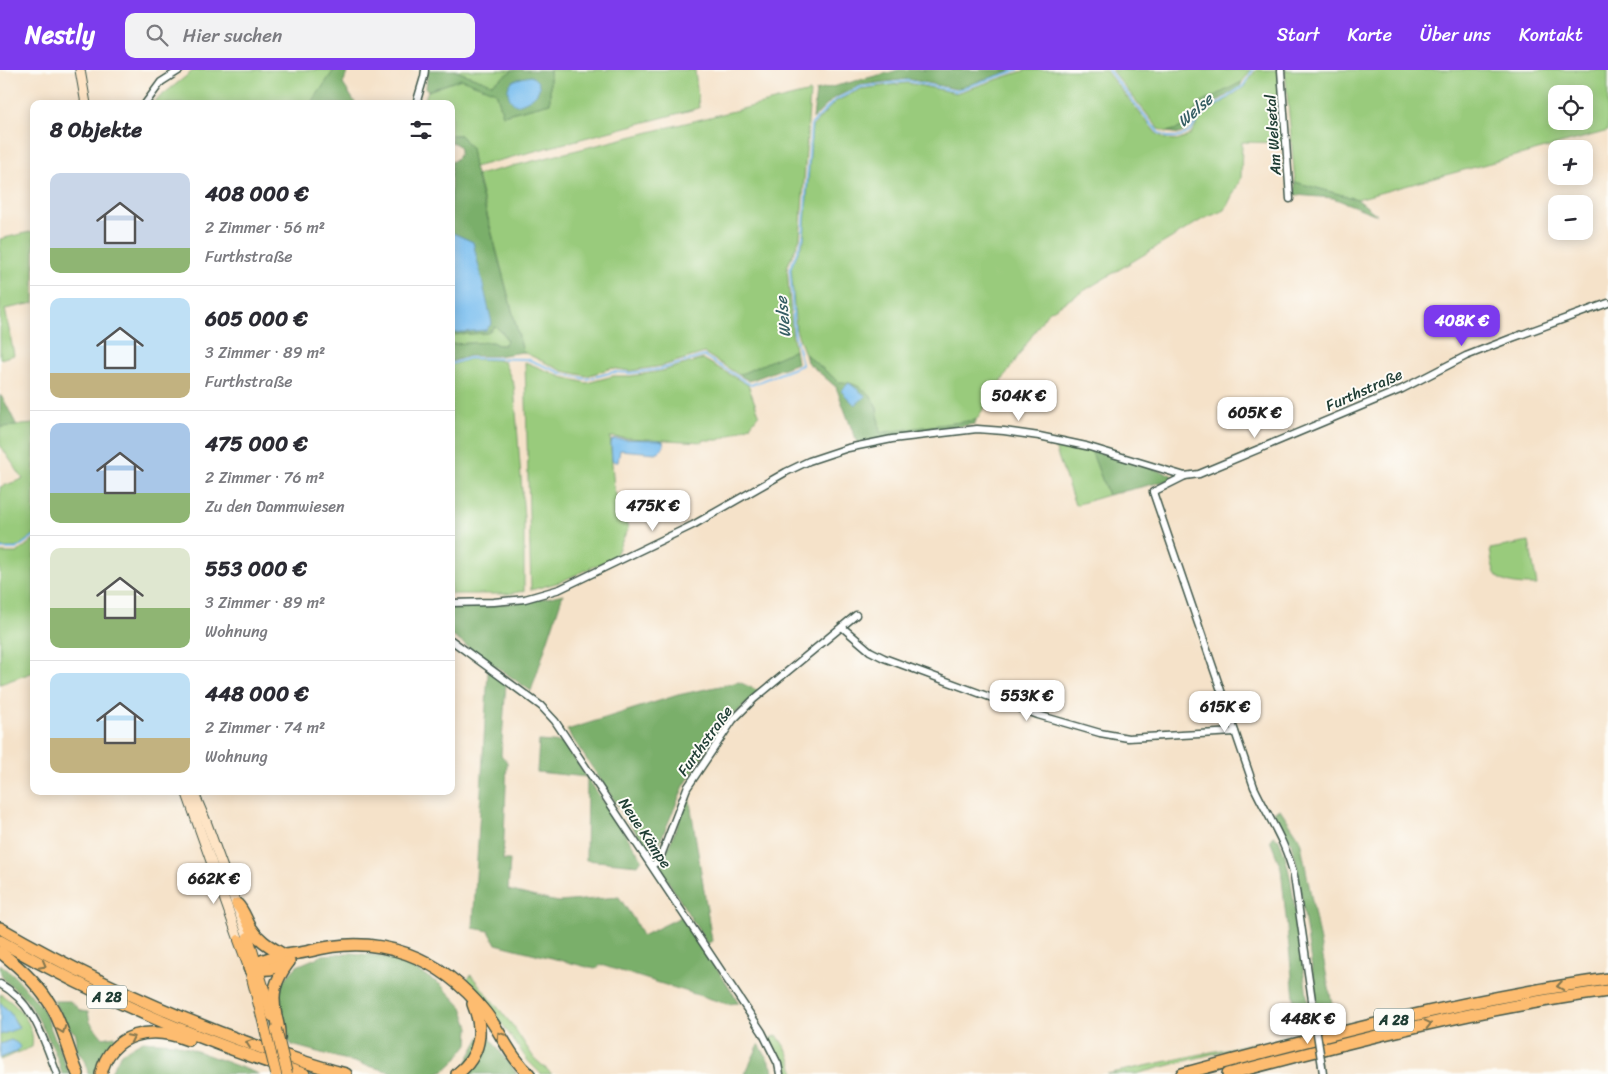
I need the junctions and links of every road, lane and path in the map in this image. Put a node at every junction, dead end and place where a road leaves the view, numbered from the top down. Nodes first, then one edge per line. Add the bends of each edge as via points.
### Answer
1 (80, 70) edge
2 (180, 70) edge
3 (425, 70) edge
4 (1281, 70) edge
5 (85, 100) edge
6 (148, 100) edge
7 (417, 100) edge
8 (1290, 198) dead end
9 (1608, 303) edge
10 (1185, 476) junction
11 (455, 603) edge
12 (856, 616) dead end
13 (842, 626) junction
14 (455, 643) edge
15 (1236, 732) junction
16 (188, 795) edge
17 (195, 795) edge
18 (652, 865) junction
19 (237, 904) junction
20 (0, 928) edge
21 (244, 938) junction
22 (0, 941) edge
23 (0, 952) edge
24 (286, 959) junction
25 (253, 968) junction
26 (1608, 979) edge
27 (0, 984) edge
28 (1608, 991) edge
29 (469, 995) junction
30 (278, 1033) junction
31 (218, 1045) junction
32 (57, 1074) edge
33 (78, 1074) edge
34 (101, 1074) edge
35 (276, 1074) edge
36 (287, 1074) edge
37 (304, 1074) edge
38 (346, 1074) edge
39 (457, 1074) edge
40 (529, 1074) edge
41 (780, 1074) edge
42 (1182, 1074) edge
43 (1228, 1074) edge
44 (1323, 1074) edge

1 - 5 main road
2 - 6 street via 161,82
3 - 7 street
4 - 8 street, Am Welsetal
9 - 10 street, Furthstraße via 1466,356 1385,396 1199,474
10 - 11 street via 1086,446 1013,432 976,429 892,439 848,448 809,461 693,525 560,589 525,599
10 - 15 street, Furthstraße via 1153,492
12 - 13 street, Furthstraße
13 - 15 street via 870,651 884,658 1038,715 1100,733 1128,738
13 - 18 street, Furthstraße via 733,720 687,788 658,861
14 - 18 street, Neue Kämpe via 541,706
15 - 44 street, bridge via 1254,787 1279,834 1294,876
16 - 21 main road
17 - 19 main road
18 - 41 street, Neue Kämpe via 762,1032
19 - 21 main road
19 - 24 highway via 260,940
38 -> 20 highway, A 28 via 232,1037 143,1001
21 - 25 main road
22 -> 31 highway, A 28 via 77,983
23 -> 33 highway via 29,977 53,1009
24 - 25 highway via 270,969
24 - 29 highway via 321,948 354,944 390,948 438,969
24 - 30 highway via 274,987
25 - 30 main road
25 - 35 main road, bridge
26 -> 42 highway, A 28 via 1449,1007
27 - 32 street via 26,1006
43 -> 28 highway, A 28 via 1451,1018
29 - 39 highway via 480,1025 478,1044 471,1060
40 -> 29 highway via 513,1056 486,1013
30 - 36 main road, bridge
34 -> 31 highway via 116,1046 142,1033 169,1034 204,1046
31 - 37 highway, A 28

